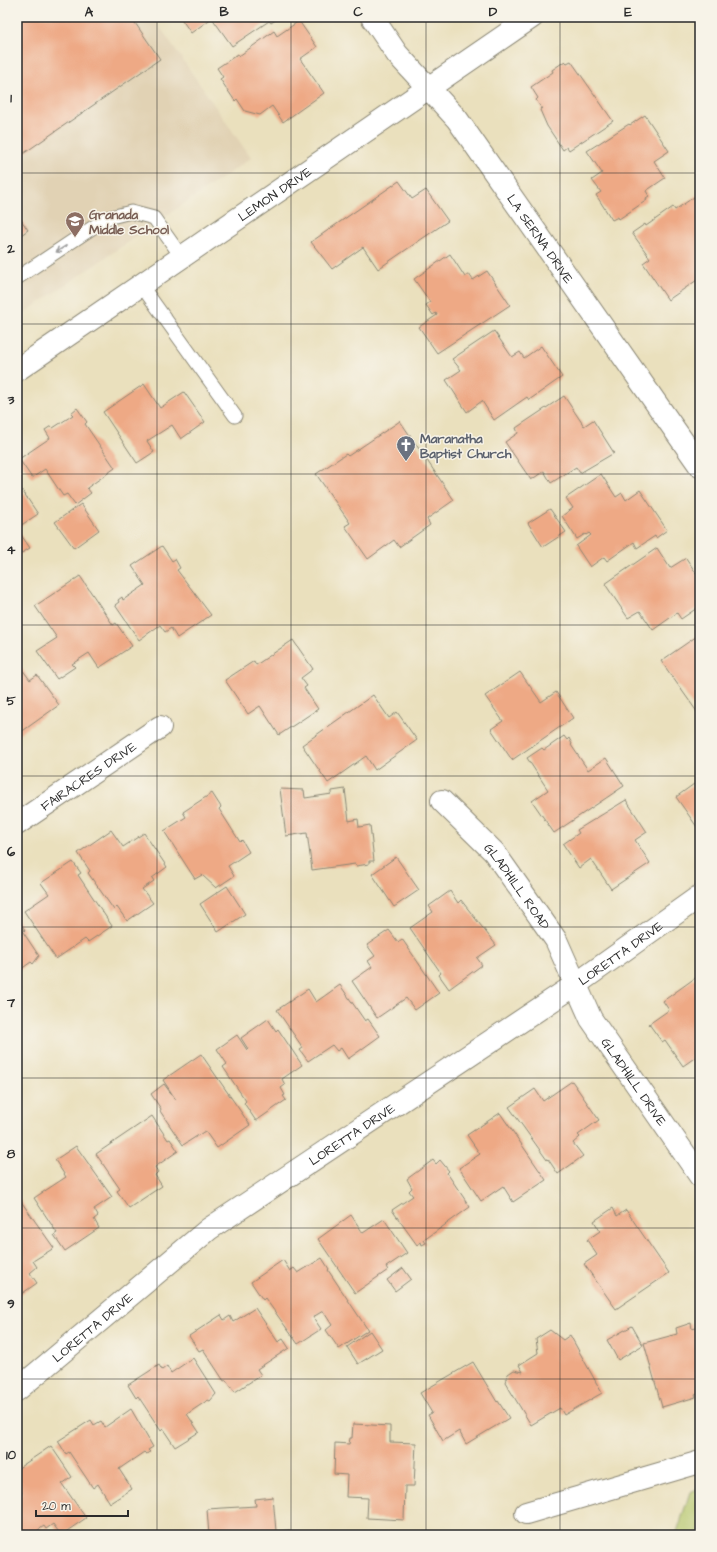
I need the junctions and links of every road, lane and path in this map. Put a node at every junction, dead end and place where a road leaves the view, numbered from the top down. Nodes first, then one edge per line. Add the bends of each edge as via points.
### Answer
1 (372, 17) edge
2 (532, 17) edge
3 (428, 88) junction
4 (181, 256) junction
5 (17, 278) edge
6 (141, 285) junction
7 (17, 370) edge
8 (235, 416) dead end
9 (700, 466) edge
10 (160, 727) dead end
11 (442, 800) dead end
12 (17, 824) edge
13 (700, 896) edge
14 (575, 985) junction
15 (700, 1176) edge
16 (17, 1390) edge
17 (700, 1462) edge
18 (526, 1513) dead end

1 - 3 street, LA SERNA DRIVE via 397,54
2 - 3 street, LEMON DRIVE
3 - 4 street, LEMON DRIVE
3 - 9 street, LA SERNA DRIVE via 457,119
4 -> 5 lane via 154,218 131,212 107,218
4 - 6 street, LEMON DRIVE
6 - 7 street, LEMON DRIVE
6 - 8 lane
10 - 12 street, FAIRACRES DRIVE
11 - 14 street, GLADHILL ROAD via 494,852 556,940
13 - 14 street, LORETTA DRIVE
14 - 15 street, GLADHILL DRIVE via 591,1019
14 - 16 street, LORETTA DRIVE via 209,1229
17 - 18 street

